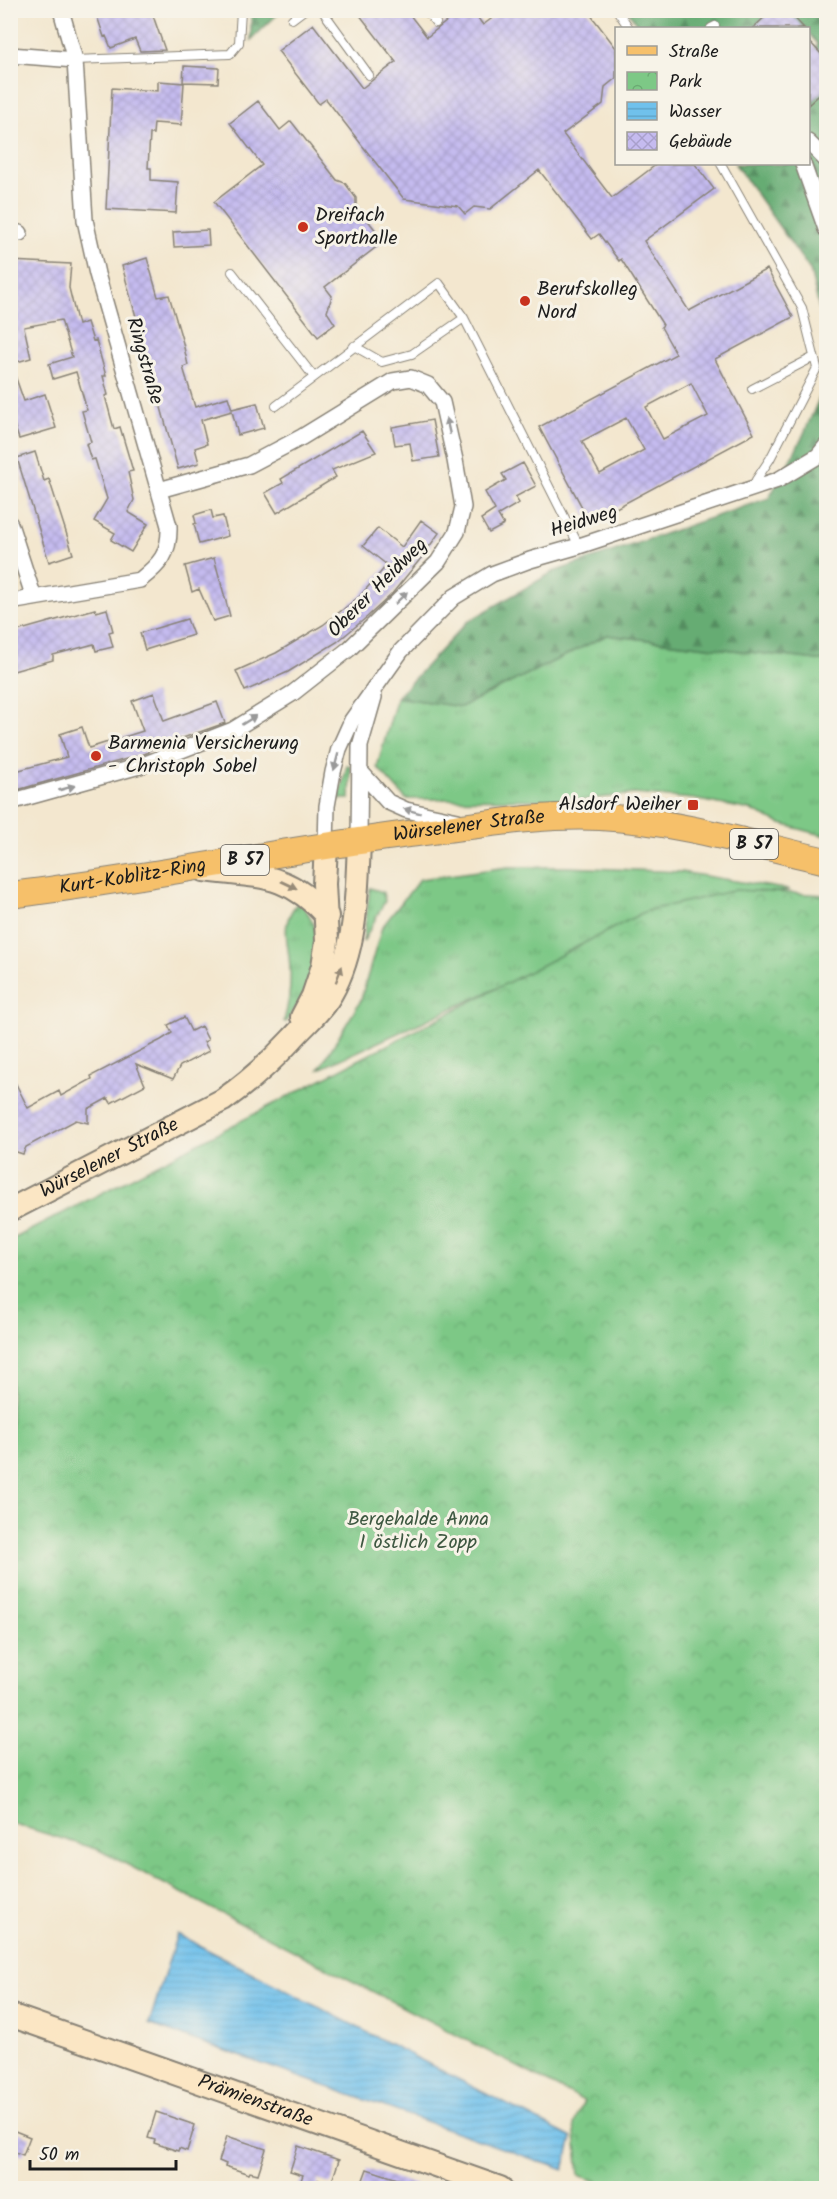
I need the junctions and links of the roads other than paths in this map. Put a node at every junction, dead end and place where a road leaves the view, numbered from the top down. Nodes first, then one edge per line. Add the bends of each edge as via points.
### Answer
1 (62, 10) edge
2 (241, 10) edge
3 (303, 10) edge
4 (322, 10) edge
5 (426, 10) edge
6 (616, 10) edge
7 (292, 19) dead end
8 (436, 23) dead end
9 (628, 27) edge
10 (10, 55) edge
11 (75, 60) junction
12 (369, 75) dead end
13 (810, 144) edge
14 (826, 160) edge
15 (722, 165) edge
16 (803, 165) edge
17 (826, 184) edge
18 (813, 194) junction
19 (826, 229) edge
20 (232, 272) dead end
21 (464, 318) junction
22 (354, 346) junction
23 (814, 357) junction
24 (314, 377) junction
25 (752, 389) dead end
26 (276, 406) dead end
27 (826, 446) edge
28 (159, 490) junction
29 (752, 490) junction
30 (10, 524) edge
31 (579, 546) junction
32 (34, 598) junction
33 (10, 602) edge
34 (381, 677) junction
35 (360, 771) junction
36 (10, 802) edge
37 (478, 825) junction
38 (358, 841) junction
39 (326, 846) junction
40 (826, 861) edge
41 (190, 869) junction
42 (10, 895) edge
43 (327, 916) junction
44 (292, 1037) junction
45 (10, 1210) edge
46 (10, 2015) edge
47 (500, 2188) edge

1 - 11 street, Ringstraße
2 - 11 lane via 239,43 230,54
3 - 7 lane
4 - 12 lane
5 - 8 lane
6 - 9 lane
10 - 11 street
11 - 28 street, Ringstraße via 85,220
13 - 14 street
15 - 23 lane via 802,308
16 - 18 street
17 - 18 street
18 - 19 street
20 - 24 lane
21 - 22 lane via 412,354 382,362
21 - 22 lane via 439,283
21 - 31 lane
22 - 24 lane
23 - 25 lane
23 - 29 lane via 817,368
24 - 26 lane
27 - 29 street, Heidweg via 818,456 778,480
28 - 32 street, Ringstraße via 170,543 155,569 140,580
36 -> 28 street, Oberer Heidweg via 143,765 233,730 293,693 349,649 438,562 457,532 463,507 442,402 428,385 411,378 393,381 249,465
29 - 31 street, Heidweg
30 - 32 street
31 - 34 street, Heidweg via 492,574 454,597
32 - 33 street, Ringstraße
34 - 35 street, Heidweg via 360,746
34 -> 39 street, Heidweg via 352,720 339,749 327,806
37 -> 35 street via 406,810 388,802
35 - 38 street, Heidweg
37 - 38 main road, Würselener Straße / B 57
37 - 40 main road, Würselener Straße / B 57 via 564,816 644,821
38 - 39 main road, Würselener Straße / B 57
44 -> 38 main road, Würselener Straße via 318,1012 341,970 354,916
39 - 41 main road, Kurt-Koblitz-Ring / B 57
39 - 43 main road, Würselener Straße
41 - 42 main road, Kurt-Koblitz-Ring / B 57
41 -> 43 main road via 273,878 301,891
43 - 44 main road, Würselener Straße via 323,966
44 - 45 main road, Würselener Straße via 273,1060 223,1100
46 - 47 main road, Prämienstraße

